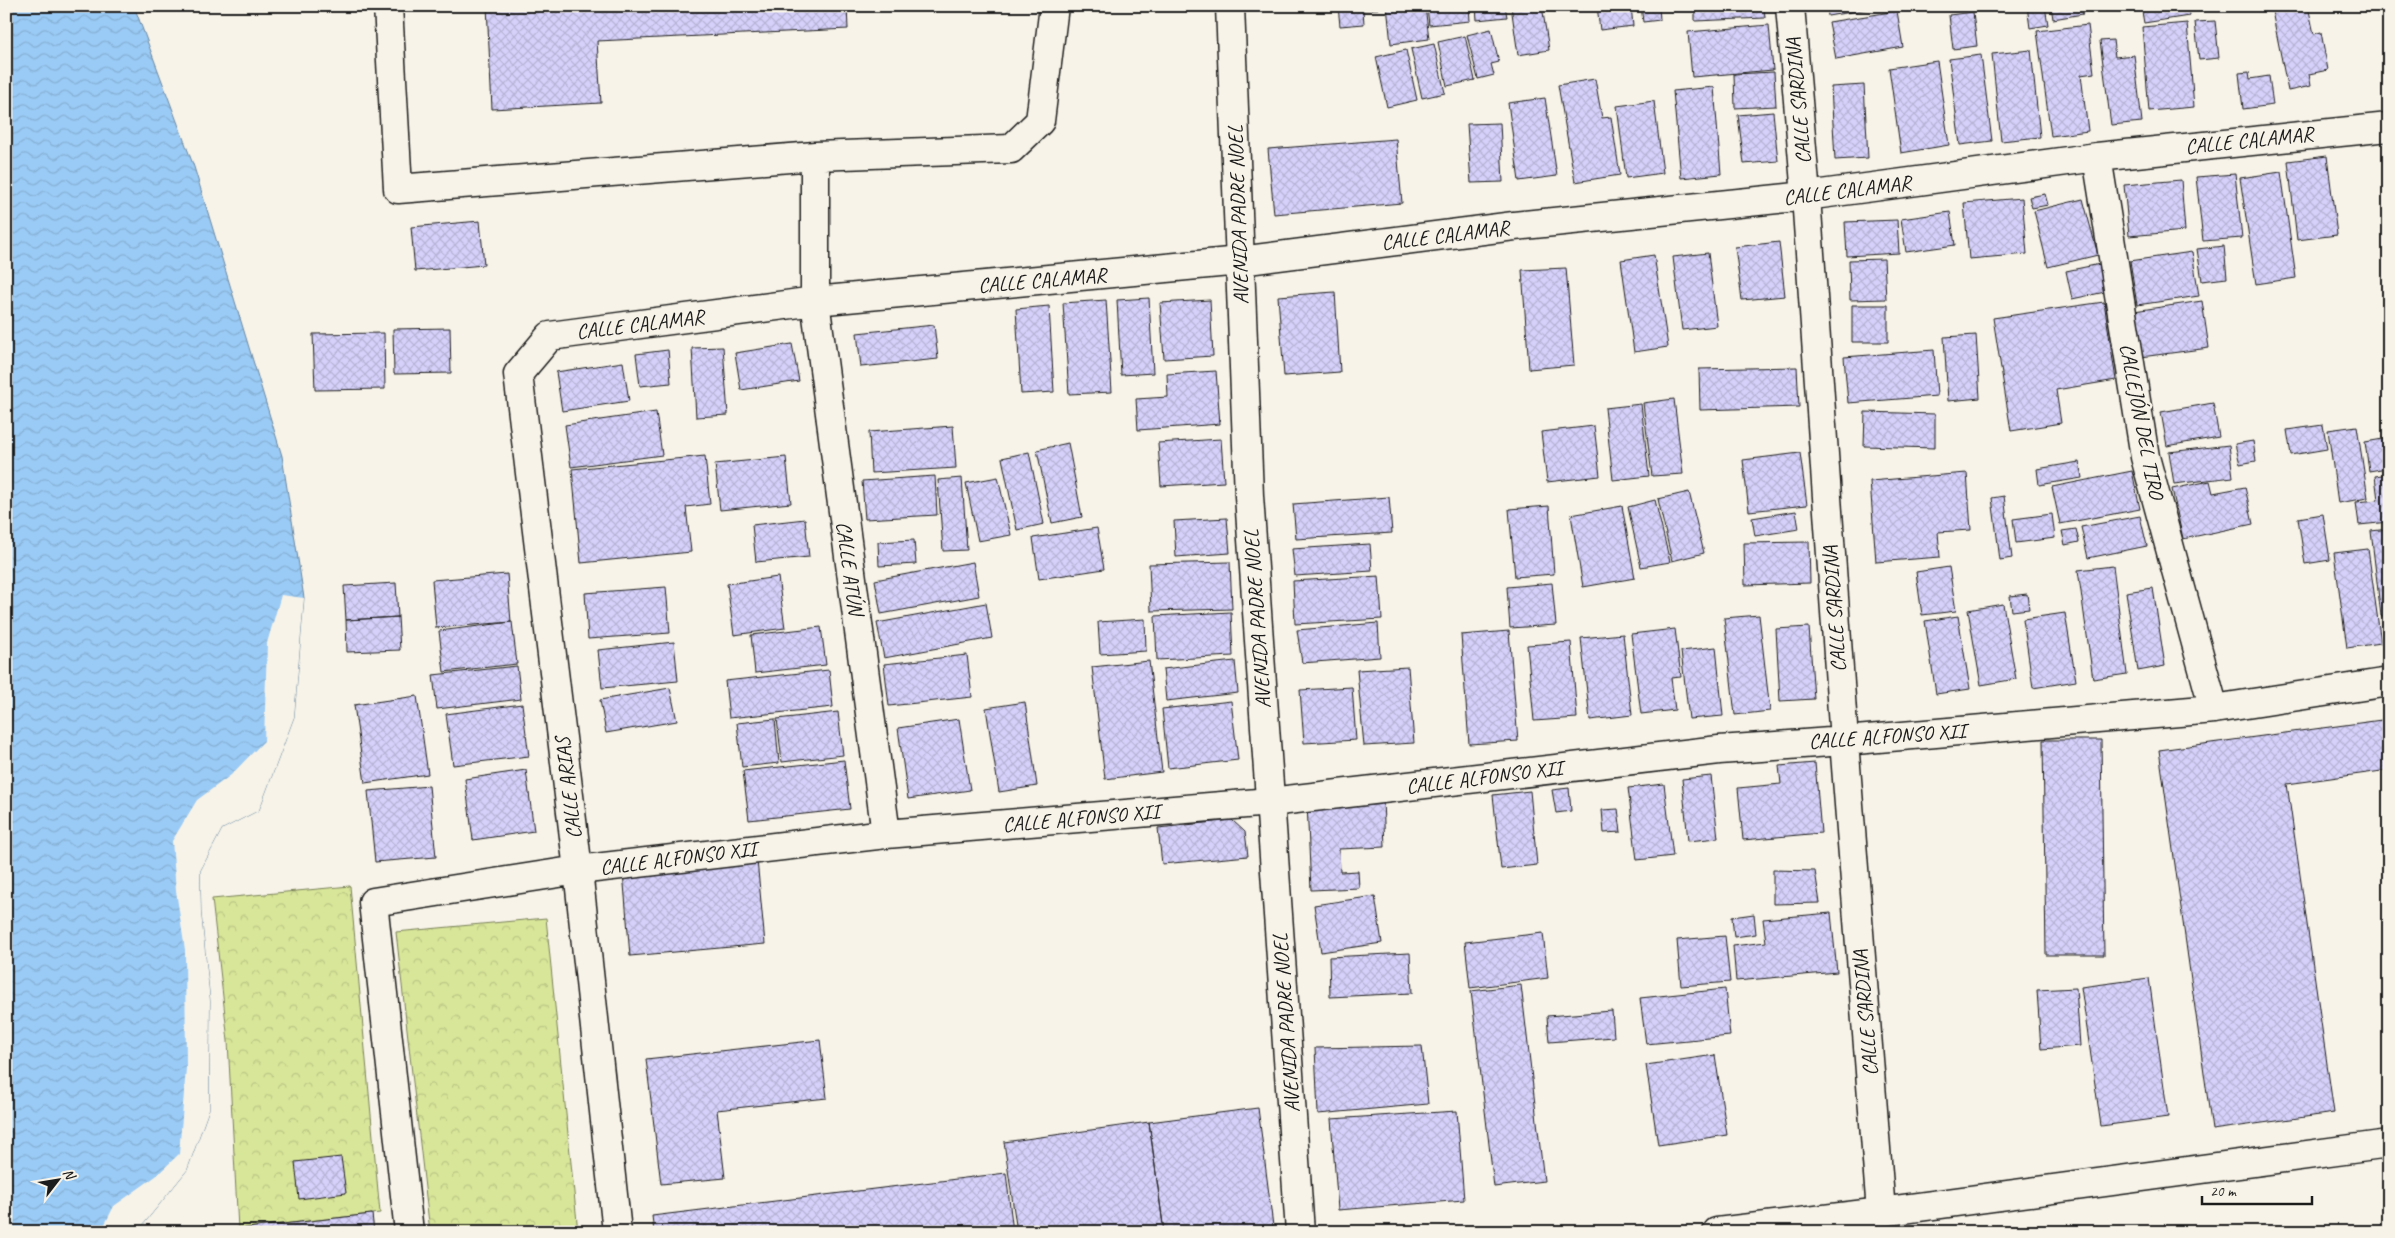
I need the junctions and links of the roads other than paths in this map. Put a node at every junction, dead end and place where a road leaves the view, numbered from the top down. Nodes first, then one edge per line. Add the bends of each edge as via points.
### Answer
1 (388, 6) edge
2 (1054, 6) edge
3 (1230, 6) edge
4 (1790, 6) edge
5 (2389, 127) edge
6 (815, 156) junction
7 (2097, 157) junction
8 (1806, 196) junction
9 (1240, 261) junction
10 (815, 302) junction
11 (518, 374) joint
12 (2389, 682) edge
13 (2214, 709) junction
14 (1844, 741) junction
15 (1270, 802) junction
16 (886, 834) junction
17 (578, 870) junction
18 (2389, 1144) edge
19 (1882, 1212) junction
20 (409, 1232) edge
21 (617, 1232) edge
22 (1300, 1232) edge
23 (1717, 1232) edge

1 - 6 street via 398,189
2 - 6 street via 1040,121 1011,150
3 - 9 street, AVENIDA PADRE NOEL
4 - 8 street, CALLE SARDINA
5 - 7 street, CALLE CALAMAR
6 - 10 street, CALLE ATÚN
7 - 8 street, CALLE CALAMAR
7 - 13 street, CALLEJÓN DEL TIRO via 2145,457
8 - 9 street, CALLE CALAMAR via 1514,226
8 - 14 street, CALLE SARDINA
9 - 10 street, CALLE CALAMAR
9 - 15 street, AVENIDA PADRE NOEL via 1248,496
10 - 11 street, CALLE CALAMAR via 550,336
10 - 16 street, CALLE ATÚN
11 - 17 street, CALLE ARIAS
12 - 13 street, CALLE ALFONSO XII
13 - 14 street, CALLE ALFONSO XII
14 - 15 street, CALLE ALFONSO XII via 1719,750
14 - 19 street, CALLE SARDINA
15 - 16 street, CALLE ALFONSO XII
15 - 22 street, AVENIDA PADRE NOEL
16 - 17 street, CALLE ALFONSO XII
17 - 20 street, CALLE ALFONSO XII via 372,902
17 - 21 street, CALLE ARIAS
18 - 19 street
19 - 23 street

